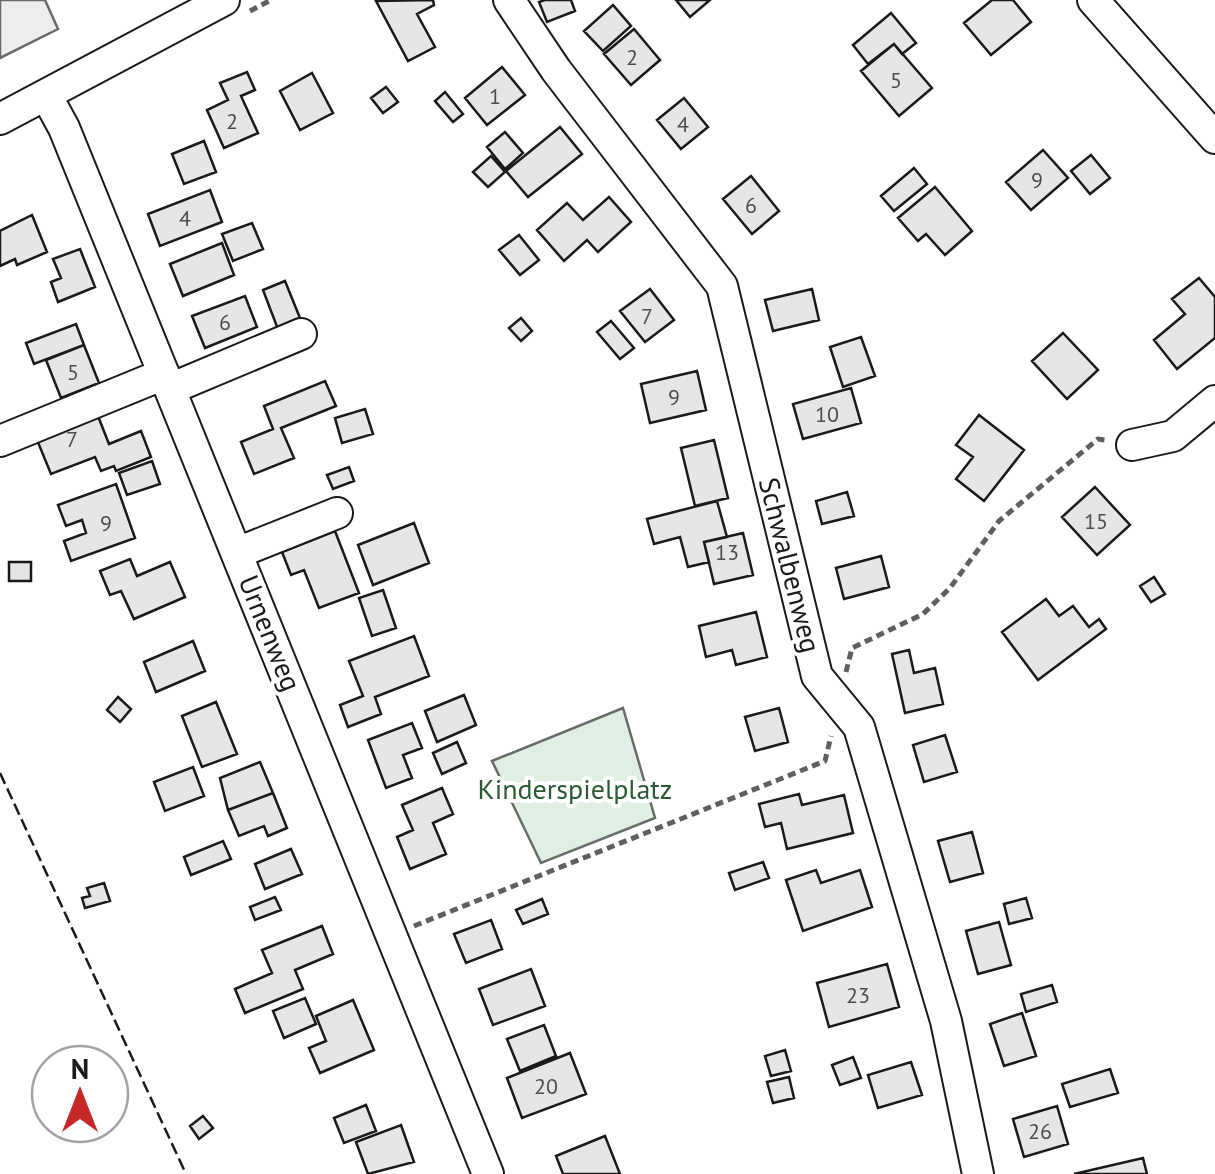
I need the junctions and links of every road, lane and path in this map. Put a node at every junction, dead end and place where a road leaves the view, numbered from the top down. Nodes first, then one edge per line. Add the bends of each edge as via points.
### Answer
1 (224, 0) edge
2 (509, 0) edge
3 (1104, 4) edge
4 (173, 12) edge
5 (46, 95) junction
6 (0, 119) edge
7 (1215, 138) edge
8 (300, 334) dead end
9 (167, 381) junction
10 (1215, 401) edge
11 (0, 441) edge
12 (1132, 444) joint
13 (337, 513) dead end
14 (238, 554) junction
15 (840, 701) junction
16 (392, 934) junction
17 (488, 1174) edge
18 (978, 1174) edge

1 - 4 street
2 - 15 street, Schwalbenweg via 722,286 815,670
3 - 7 street
4 - 5 street
5 - 6 street
5 - 9 street, Urnenweg
8 - 9 street
9 - 11 street
9 - 14 street, Urnenweg
10 - 12 street via 1172,436
12 - 15 path via 1098,439 999,521 923,614 852,648
13 - 14 street
14 - 16 street, Urnenweg
15 - 16 path via 826,761
15 - 18 street, Schwalbenweg via 859,727 945,1016
16 - 17 street, Urnenweg

